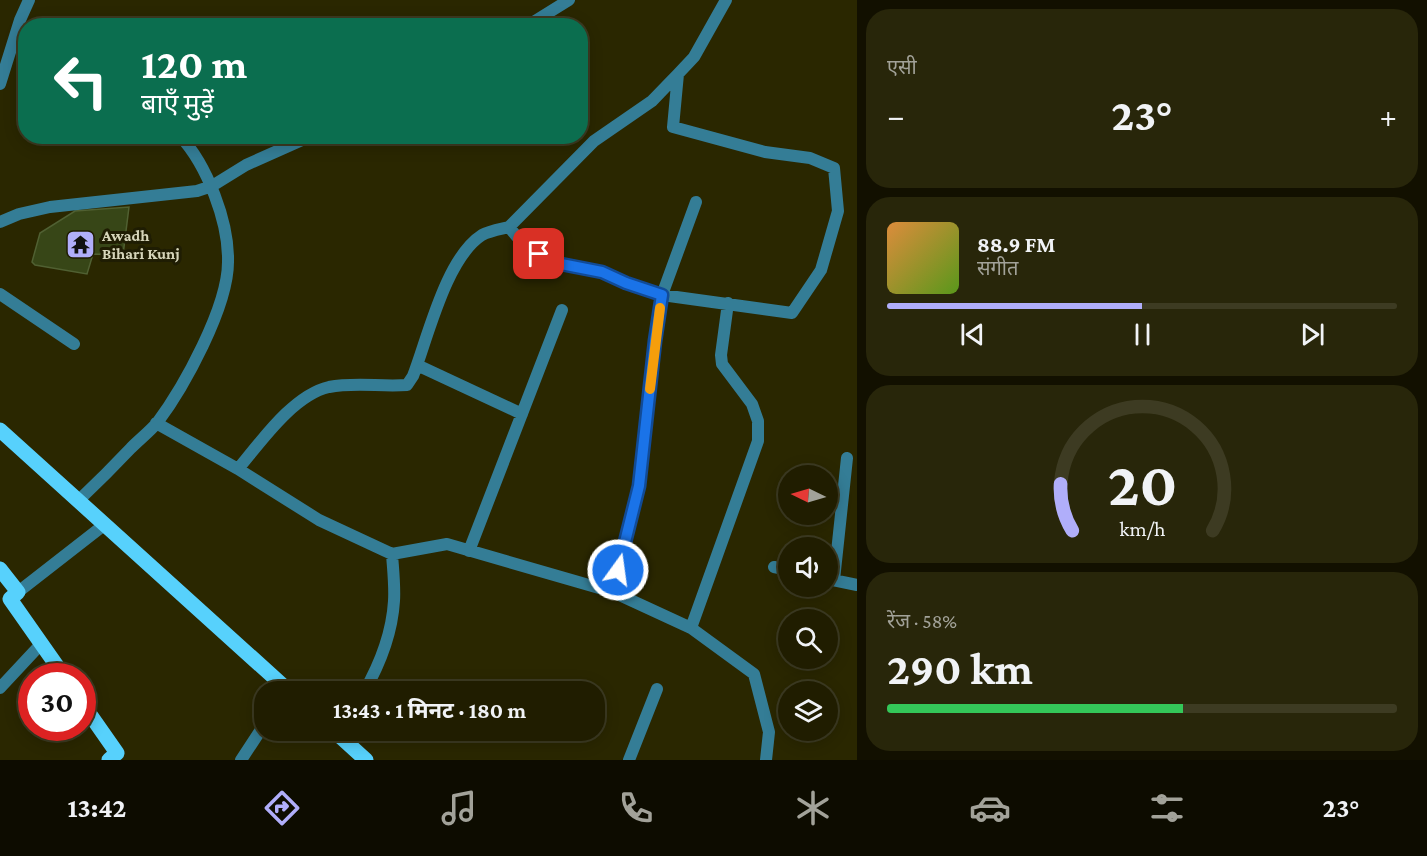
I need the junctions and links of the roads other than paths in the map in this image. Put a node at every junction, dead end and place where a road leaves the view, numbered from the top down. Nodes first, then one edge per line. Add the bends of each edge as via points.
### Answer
1 (29, 0) edge
2 (569, 0) edge
3 (726, 0) edge
4 (21, 18) edge
5 (540, 18) edge
6 (18, 26) edge
7 (678, 74) junction
8 (0, 84) edge
9 (187, 144) edge
10 (293, 144) edge
11 (212, 186) junction
12 (696, 202) dead end
13 (0, 222) edge
14 (509, 226) junction
15 (0, 294) edge
16 (662, 295) junction
17 (728, 303) junction
18 (562, 310) dead end
19 (74, 344) dead end
20 (417, 365) junction
21 (522, 414) junction
22 (156, 423) junction
23 (0, 430) edge
24 (848, 458) dead end
25 (238, 470) junction
26 (79, 500) junction
27 (104, 525) junction
28 (837, 537) edge
29 (469, 551) junction
30 (392, 554) junction
31 (774, 567) dead end
32 (778, 568) edge
33 (0, 569) edge
34 (838, 581) edge
35 (857, 585) edge
36 (613, 592) junction
37 (9, 599) edge
38 (692, 628) junction
39 (41, 644) junction
40 (55, 663) edge
41 (277, 681) edge
42 (370, 681) edge
43 (0, 688) edge
44 (657, 689) dead end
45 (96, 726) edge
46 (254, 740) edge
47 (348, 741) edge
48 (116, 758) edge
49 (241, 760) edge
50 (366, 760) edge
51 (629, 760) edge
52 (766, 760) edge

1 - 4 street
2 - 5 street
3 - 7 street via 694,57
6 - 8 street
7 - 14 street via 652,101 594,141
7 - 17 street via 673,126 765,152 810,158 834,168 838,210 820,270 792,313
9 - 11 street
10 - 11 street via 246,165
11 - 13 street via 197,192 50,207
11 - 22 street via 228,262 224,291 194,363
12 - 16 street
14 - 16 street via 523,244 556,263 602,272
14 - 20 street via 483,234 458,261
15 - 19 street
16 - 17 street
16 - 36 street via 639,486
17 - 38 street via 720,355 722,364 752,404 758,421 758,441
18 - 21 street
20 - 21 street
20 - 25 street via 407,385 326,388 299,402 282,416
21 - 29 street
22 - 25 street
22 - 26 street
23 - 26 main road
24 - 28 street
25 - 30 street via 319,520
26 - 27 main road
27 - 37 street
27 - 41 main road
29 - 30 street via 447,544
29 - 36 street
30 - 42 street via 392,620
31 - 32 street
33 - 37 main road
34 - 35 street
36 - 38 street
37 - 39 main road
38 - 52 street via 754,674 769,732
39 - 40 main road
39 - 43 street
44 - 51 street
45 - 48 main road
46 - 49 street
47 - 50 main road

